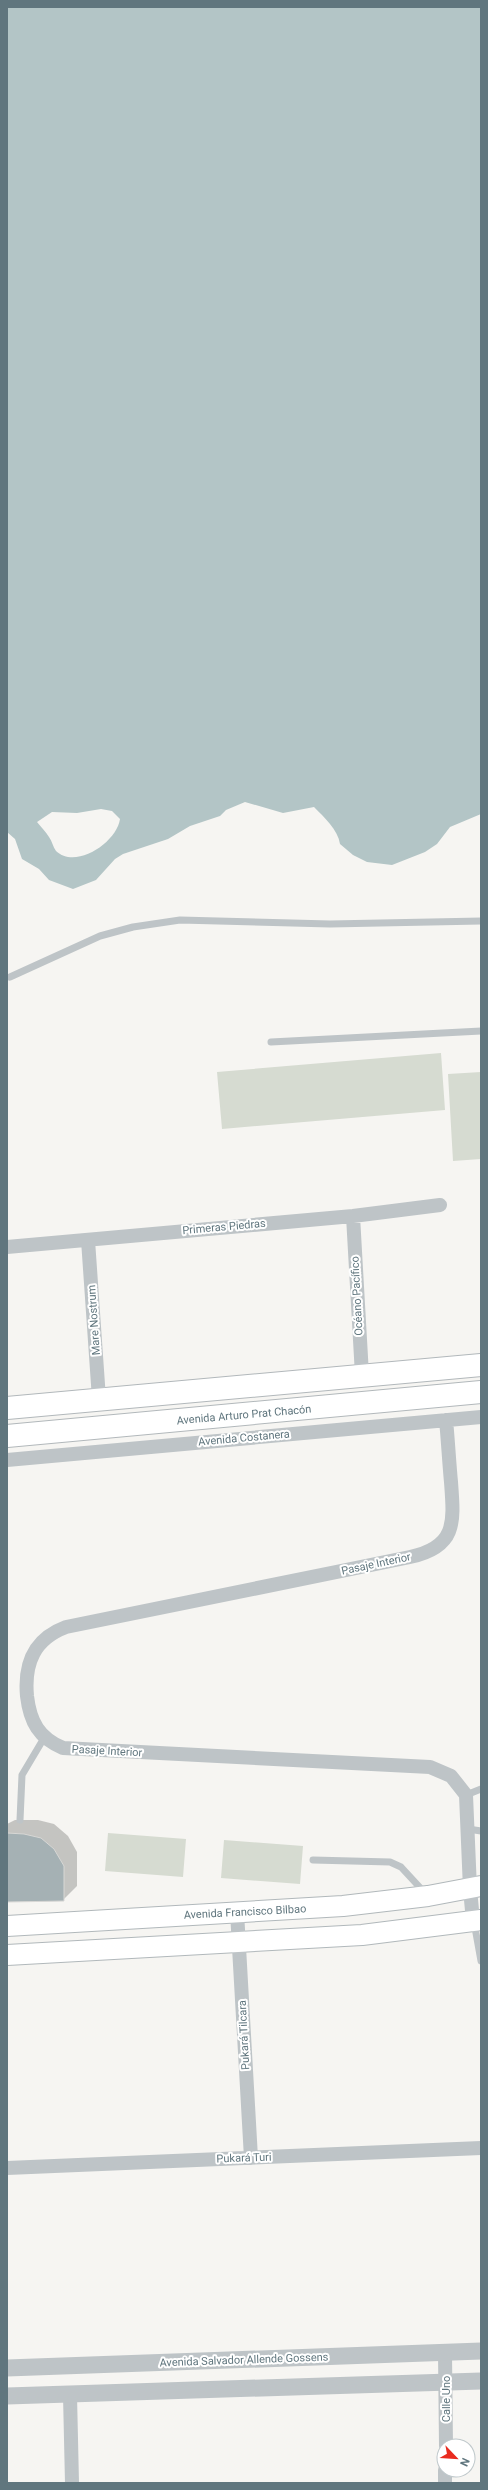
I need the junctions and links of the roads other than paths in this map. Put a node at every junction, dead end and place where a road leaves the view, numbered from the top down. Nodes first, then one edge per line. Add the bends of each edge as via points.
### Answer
1 (481, 921) edge
2 (10, 977) dead end
3 (481, 1031) edge
4 (271, 1042) dead end
5 (440, 1205) dead end
6 (353, 1216) junction
7 (88, 1240) junction
8 (7, 1247) edge
9 (481, 1365) edge
10 (362, 1375) junction
11 (481, 1392) edge
12 (100, 1399) junction
13 (7, 1408) edge
14 (481, 1417) edge
15 (446, 1420) junction
16 (7, 1436) edge
17 (7, 1460) edge
18 (44, 1738) junction
19 (481, 1789) edge
20 (466, 1795) junction
21 (20, 1820) dead end
22 (475, 1830) edge
23 (313, 1860) dead end
24 (475, 1887) edge
25 (428, 1896) junction
26 (237, 1912) junction
27 (477, 1920) edge
28 (7, 1926) edge
29 (239, 1942) junction
30 (7, 1955) edge
31 (481, 1961) edge
32 (481, 2148) edge
33 (251, 2158) junction
34 (7, 2168) edge
35 (481, 2351) edge
36 (445, 2353) junction
37 (7, 2368) edge
38 (481, 2381) edge
39 (447, 2382) junction
40 (70, 2394) junction
41 (7, 2396) edge
42 (446, 2438) edge
43 (72, 2483) edge

1 - 2 lane via 330,924 180,920 133,927 100,936
3 - 4 lane
5 - 6 street, Primeras Piedras
6 - 7 street, Primeras Piedras
6 - 10 street, Océano Pacífico
7 - 8 street, Primeras Piedras
7 - 12 street, Mare Nostrum
9 - 10 main road
10 - 12 main road
11 - 16 main road, Avenida Arturo Prat Chacón
12 - 13 main road
14 - 15 street, Avenida Costanera
15 - 17 street, Avenida Costanera
15 - 18 street, Pasaje Interior via 453,1516 450,1531 437,1548 418,1556 55,1631 37,1646 26,1675 29,1710 34,1725
18 - 20 street, Pasaje Interior via 63,1748 74,1750 430,1767 451,1776
18 - 21 lane via 22,1775
19 - 20 lane
20 - 22 street
22 - 24 street
23 - 25 lane via 390,1862 400,1867
24 - 25 main road, Avenida Francisco Bilbao
24 - 27 street
25 - 26 main road, Avenida Francisco Bilbao via 343,1906
26 - 28 main road, Avenida Francisco Bilbao
26 - 29 street, Pukará Tilcara
27 - 29 main road via 362,1936
27 - 31 lane
29 - 30 main road
29 - 33 street, Pukará Tilcara
32 - 33 street, Pukará Turi
33 - 34 street, Pukará Turi
35 - 36 street, Avenida Salvador Allende Gossens
36 - 37 street, Avenida Salvador Allende Gossens
36 - 39 street, Calle Uno
38 - 39 street
39 - 40 street
39 - 42 street, Calle Uno
40 - 41 street
40 - 43 street

